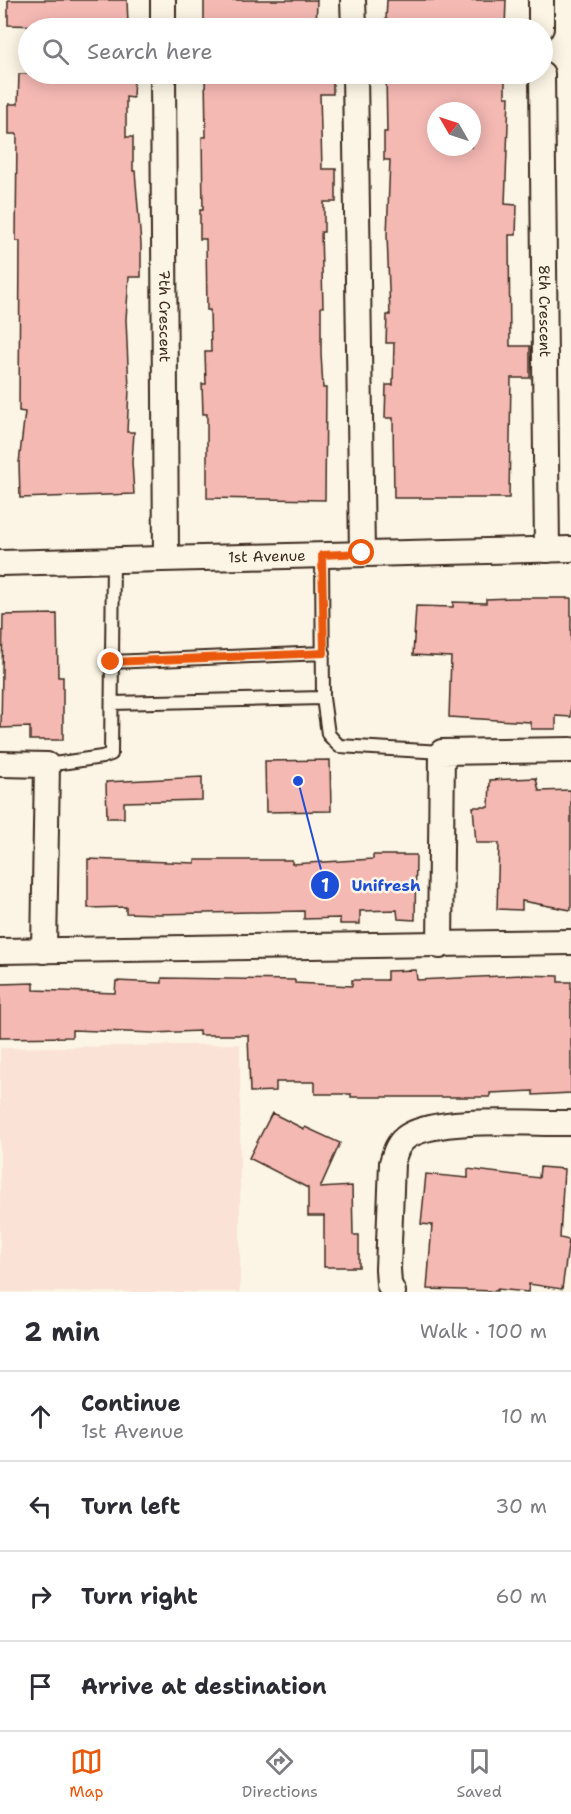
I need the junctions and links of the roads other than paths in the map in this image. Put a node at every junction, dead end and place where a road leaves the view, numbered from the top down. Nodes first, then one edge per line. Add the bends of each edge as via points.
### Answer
1 (162, 0) edge
2 (353, 0) edge
3 (541, 0) edge
4 (163, 18) edge
5 (354, 18) edge
6 (541, 18) edge
7 (163, 84) edge
8 (355, 84) edge
9 (542, 84) edge
10 (571, 549) edge
11 (547, 550) junction
12 (362, 553) junction
13 (322, 555) junction
14 (166, 557) junction
15 (113, 559) junction
16 (0, 563) edge
17 (324, 653) junction
18 (111, 662) junction
19 (323, 698) junction
20 (112, 703) junction
21 (571, 750) edge
22 (442, 752) junction
23 (0, 764) edge
24 (47, 765) junction
25 (571, 942) edge
26 (440, 946) junction
27 (0, 951) edge
28 (44, 951) junction
29 (571, 1123) edge
30 (393, 1292) edge

1 - 4 street
2 - 5 street
3 - 6 street
7 - 14 street, 7th Crescent
8 - 12 street
9 - 11 street, 8th Crescent
10 - 11 street, 1st Avenue
11 - 12 street, 1st Avenue
12 - 13 street, 1st Avenue
13 - 14 street, 1st Avenue
13 - 17 lane
14 - 15 street, 1st Avenue
15 - 16 street, 1st Avenue
15 - 18 lane
17 - 18 lane
17 - 19 lane
18 - 20 lane
19 - 20 lane
19 - 22 lane via 328,734 339,746
20 - 24 lane via 111,754
21 - 22 street
22 - 26 street
23 - 24 street
24 - 28 street
25 - 26 street
26 - 28 street
27 - 28 street
29 - 30 street via 445,1125 408,1136 396,1148 392,1163 388,1269

